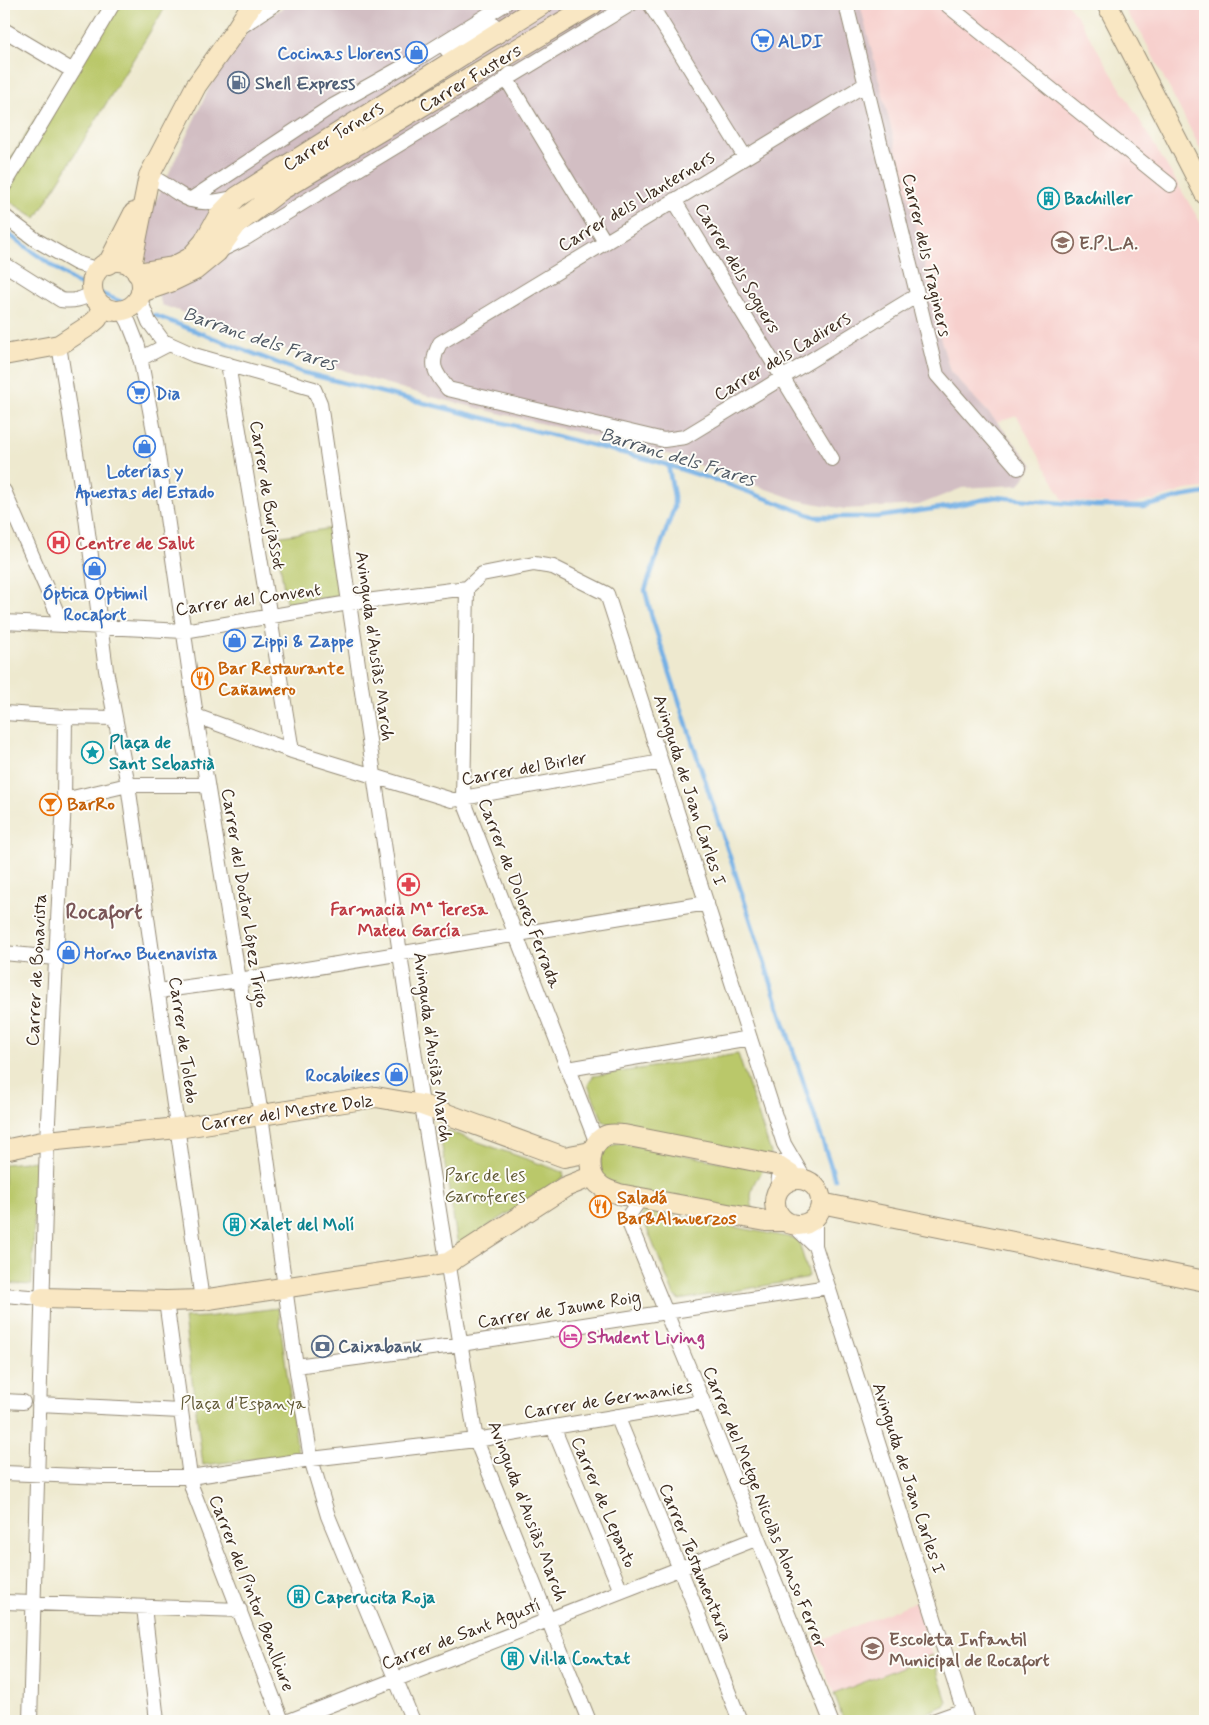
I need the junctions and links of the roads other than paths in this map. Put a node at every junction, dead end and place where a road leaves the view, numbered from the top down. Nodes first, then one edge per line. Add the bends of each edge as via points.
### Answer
1 (113, 4) edge
2 (251, 4) edge
3 (275, 4) edge
4 (505, 4) edge
5 (543, 4) edge
6 (593, 4) edge
7 (631, 4) edge
8 (650, 4) edge
9 (846, 4) edge
10 (851, 4) edge
11 (946, 4) edge
12 (1095, 4) edge
13 (1107, 4) edge
14 (852, 24) junction
15 (555, 27) junction
16 (4, 30) edge
17 (235, 31) junction
18 (415, 60) junction
19 (72, 71) junction
20 (1142, 74) junction
21 (506, 78) junction
22 (866, 84) junction
23 (745, 157) junction
24 (147, 185) junction
25 (1170, 185) dead end
26 (4, 186) edge
27 (1205, 194) edge
28 (237, 197) junction
29 (190, 200) junction
30 (674, 200) junction
31 (4, 216) edge
32 (605, 242) junction
33 (217, 252) junction
34 (4, 264) edge
35 (103, 267) junction
36 (134, 269) junction
37 (140, 295) junction
38 (916, 296) junction
39 (107, 303) junction
40 (169, 344) junction
41 (58, 345) junction
42 (4, 356) edge
43 (140, 359) junction
44 (228, 364) junction
45 (783, 378) junction
46 (664, 440) joint
47 (832, 459) dead end
48 (1018, 468) dead end
49 (4, 491) edge
50 (467, 588) junction
51 (350, 603) junction
52 (270, 617) junction
53 (4, 622) edge
54 (62, 624) junction
55 (99, 627) junction
56 (184, 631) junction
57 (4, 712) edge
58 (65, 716) junction
59 (196, 716) junction
60 (115, 718) junction
61 (292, 751) junction
62 (661, 762) junction
63 (375, 777) junction
64 (128, 785) junction
65 (207, 785) junction
66 (463, 798) junction
67 (64, 800) junction
68 (707, 903) junction
69 (516, 934) junction
70 (4, 953) edge
71 (401, 953) junction
72 (55, 958) junction
73 (239, 980) junction
74 (158, 991) junction
75 (750, 1038) junction
76 (568, 1069) junction
77 (422, 1105) junction
78 (262, 1115) junction
79 (178, 1128) junction
80 (46, 1142) junction
81 (784, 1144) junction
82 (594, 1147) junction
83 (4, 1150) edge
84 (780, 1167) junction
85 (593, 1176) junction
86 (801, 1179) junction
87 (777, 1192) junction
88 (640, 1198) junction
89 (818, 1210) junction
90 (789, 1222) junction
91 (815, 1246) junction
92 (448, 1263) junction
93 (1205, 1281) edge
94 (828, 1287) junction
95 (285, 1288) junction
96 (4, 1296) edge
97 (42, 1298) junction
98 (202, 1300) junction
99 (166, 1302) junction
100 (666, 1311) junction
101 (461, 1344) junction
102 (296, 1366) junction
103 (4, 1401) edge
104 (23, 1402) dead end
105 (703, 1402) junction
106 (39, 1404) junction
107 (180, 1411) junction
108 (617, 1416) junction
109 (553, 1427) junction
110 (476, 1440) junction
111 (311, 1459) junction
112 (4, 1472) edge
113 (37, 1474) junction
114 (190, 1477) junction
115 (758, 1538) junction
116 (680, 1569) junction
117 (621, 1591) junction
118 (4, 1602) edge
119 (33, 1603) junction
120 (144, 1607) junction
121 (240, 1610) junction
122 (549, 1620) junction
123 (396, 1679) junction
124 (966, 1715) edge
125 (30, 1721) edge
126 (157, 1721) edge
127 (282, 1721) edge
128 (289, 1721) edge
129 (412, 1721) edge
130 (589, 1721) edge
131 (740, 1721) edge
132 (831, 1721) edge
133 (933, 1721) edge

1 - 19 street
2 - 17 street
3 - 17 street
4 - 18 street, Carrer Fusters
5 - 18 street, Carrer Fusters via 514,13 436,56
5 - 28 street, Carrer Torners
6 - 15 street, Carrer Fusters
7 - 21 street, Carrer Fusters
8 - 23 street
9 - 14 street
10 - 14 street
11 - 25 street
12 - 20 street
13 - 20 street
14 - 22 street, Carrer dels Traginers
15 - 21 street, Carrer Fusters via 545,42
15 - 33 street, Carrer Fusters via 281,190 237,224
16 - 19 street
17 - 24 street via 196,86
18 - 29 street, Carrer Fusters via 329,108
19 - 26 street
20 - 27 street
21 - 32 street
21 - 33 street, Carrer Fusters via 310,200
22 - 23 street, Carrer dels Llanterners
22 - 38 street, Carrer dels Traginers
23 - 30 street, Carrer dels Llanterners
24 - 29 street via 160,180
24 - 35 street
24 - 36 street
28 - 29 street via 207,204
28 - 36 street, Carrer Torners via 218,217 204,242 190,258 173,267
30 - 32 street, Carrer dels Llanterners
30 - 45 street, Carrer dels Soguers
31 - 35 street via 36,240 76,263
32 - 46 street, Carrer dels Llanterners via 440,343 433,357 437,375 448,389
33 - 37 street, Carrer Fusters via 195,270
34 - 39 street via 61,300
35 - 36 street via 124,263
35 - 39 street via 94,276 92,284
36 - 37 street via 141,280
37 - 39 street via 134,304
37 - 40 street via 149,322
38 - 45 street, Carrer dels Cadirers
38 - 48 street, Carrer dels Traginers via 937,375
39 - 41 street via 98,319
39 - 43 street, Carrer del Doctor López Trigo via 130,323
40 - 43 street
40 - 44 street
41 - 42 street
41 - 55 street via 85,510
43 - 56 street, Carrer del Doctor López Trigo via 156,442
44 - 51 street, Avinguda d'Ausiàs March via 314,389 320,403
44 - 52 street, Carrer de Burjassot
45 - 46 street, Carrer dels Cadirers via 685,437
45 - 47 street, Carrer dels Soguers
49 - 54 street
50 - 51 street, Carrer del Convent
50 - 62 street, Avinguda de Joan Carles I via 482,574 534,564 553,568 608,594
50 - 66 street, Carrer de Dolores Ferrada
51 - 52 street, Carrer del Convent
51 - 63 street, Avinguda d'Ausiàs March
52 - 56 street, Carrer del Convent
52 - 61 street, Carrer de Burjassot
53 - 54 street, Carrer del Convent
54 - 55 street, Carrer del Convent
55 - 56 street, Carrer del Convent
55 - 60 street
56 - 59 street, Carrer del Doctor López Trigo
57 - 58 street
58 - 60 street
58 - 67 street
59 - 61 street, Carrer del Birler
59 - 65 street, Carrer del Doctor López Trigo
60 - 64 street
61 - 63 street, Carrer del Birler
62 - 66 street, Carrer del Birler
62 - 68 street, Avinguda de Joan Carles I
63 - 66 street, Carrer del Birler via 452,800
63 - 71 street, Avinguda d'Ausiàs March
64 - 65 street
64 - 67 street
64 - 74 street, Carrer de Toledo
65 - 73 street, Carrer del Doctor López Trigo
66 - 69 street, Carrer de Dolores Ferrada
67 - 72 street, Carrer de Bonavista
68 - 69 street
68 - 75 street, Avinguda de Joan Carles I
69 - 71 street
69 - 76 street, Carrer de Dolores Ferrada
70 - 72 street
71 - 73 street
71 - 77 street, Avinguda d'Ausiàs March
72 - 80 street, Carrer de Bonavista
73 - 74 street
73 - 78 street, Carrer del Doctor López Trigo
74 - 79 street, Carrer de Toledo
75 - 76 street
75 - 81 street, Avinguda de Joan Carles I
76 - 82 street, Carrer de Dolores Ferrada
77 - 78 street, Carrer del Mestre Dolz via 376,1097
77 - 82 street, Carrer del Mestre Dolz via 564,1157
77 - 92 street, Avinguda d'Ausiàs March
78 - 79 street, Carrer del Mestre Dolz
78 - 95 street, Carrer del Doctor López Trigo
79 - 80 street, Carrer del Mestre Dolz
79 - 98 street, Carrer de Toledo
80 - 83 street, Carrer del Mestre Dolz
80 - 97 street, Carrer de Bonavista
81 - 84 street, Avinguda de Joan Carles I
81 - 86 street, Avinguda de Joan Carles I
82 - 84 street, Carrer del Mestre Dolz via 607,1134 624,1135
82 - 85 street
84 - 86 street
84 - 87 street, Avinguda de Joan Carles I
85 - 88 street via 600,1186
85 - 92 street via 566,1187
86 - 87 street via 791,1180
86 - 89 street via 809,1181 818,1190 821,1198
87 - 90 street via 778,1213
88 - 90 street via 766,1221
88 - 100 street, Carrer del Metge Nicolàs Alonso Ferrer via 627,1218
89 - 90 street via 808,1223
89 - 91 street, Avinguda de Joan Carles I
89 - 93 street
90 - 91 street, Avinguda de Joan Carles I
91 - 94 street, Avinguda de Joan Carles I
92 - 95 street
92 - 101 street, Avinguda d'Ausiàs March
94 - 100 street, Carrer de Jaume Roig
94 - 124 street, Avinguda de Joan Carles I
95 - 98 street
95 - 102 street
96 - 97 street
97 - 99 street
97 - 106 street, Carrer de Bonavista
98 - 99 street
99 - 107 street
100 - 101 street, Carrer de Jaume Roig
100 - 105 street, Carrer del Metge Nicolàs Alonso Ferrer
101 - 102 street, Carrer de Jaume Roig
101 - 110 street, Avinguda d'Ausiàs March
102 - 111 street
103 - 104 street
105 - 108 street, Carrer de Germanies
105 - 115 street, Carrer del Metge Nicolàs Alonso Ferrer
106 - 107 street
106 - 113 street, Carrer de Bonavista
107 - 114 street
108 - 109 street, Carrer de Germanies
108 - 116 street, Carrer Testamentaria
109 - 110 street, Carrer de Germanies
109 - 117 street, Carrer de Lepanto
110 - 111 street, Carrer de Germanies
110 - 122 street, Avinguda d'Ausiàs March
111 - 114 street
111 - 123 street via 328,1516
112 - 113 street
113 - 114 street
113 - 119 street, Carrer de Bonavista
114 - 121 street, Carrer del Pintor Benlliure
115 - 116 street, Carrer de Sant Agustí
115 - 132 street, Carrer del Metge Nicolàs Alonso Ferrer
116 - 117 street, Carrer de Sant Agustí
116 - 131 street, Carrer Testamentaria
117 - 122 street, Carrer de Sant Agustí
118 - 119 street
119 - 120 street
119 - 125 street, Carrer de Bonavista
120 - 121 street
120 - 126 street
121 - 127 street, Carrer del Pintor Benlliure
122 - 123 street, Carrer de Sant Agustí
122 - 130 street, Avinguda d'Ausiàs March
123 - 128 street, Carrer de Sant Agustí
123 - 129 street
124 - 133 street

